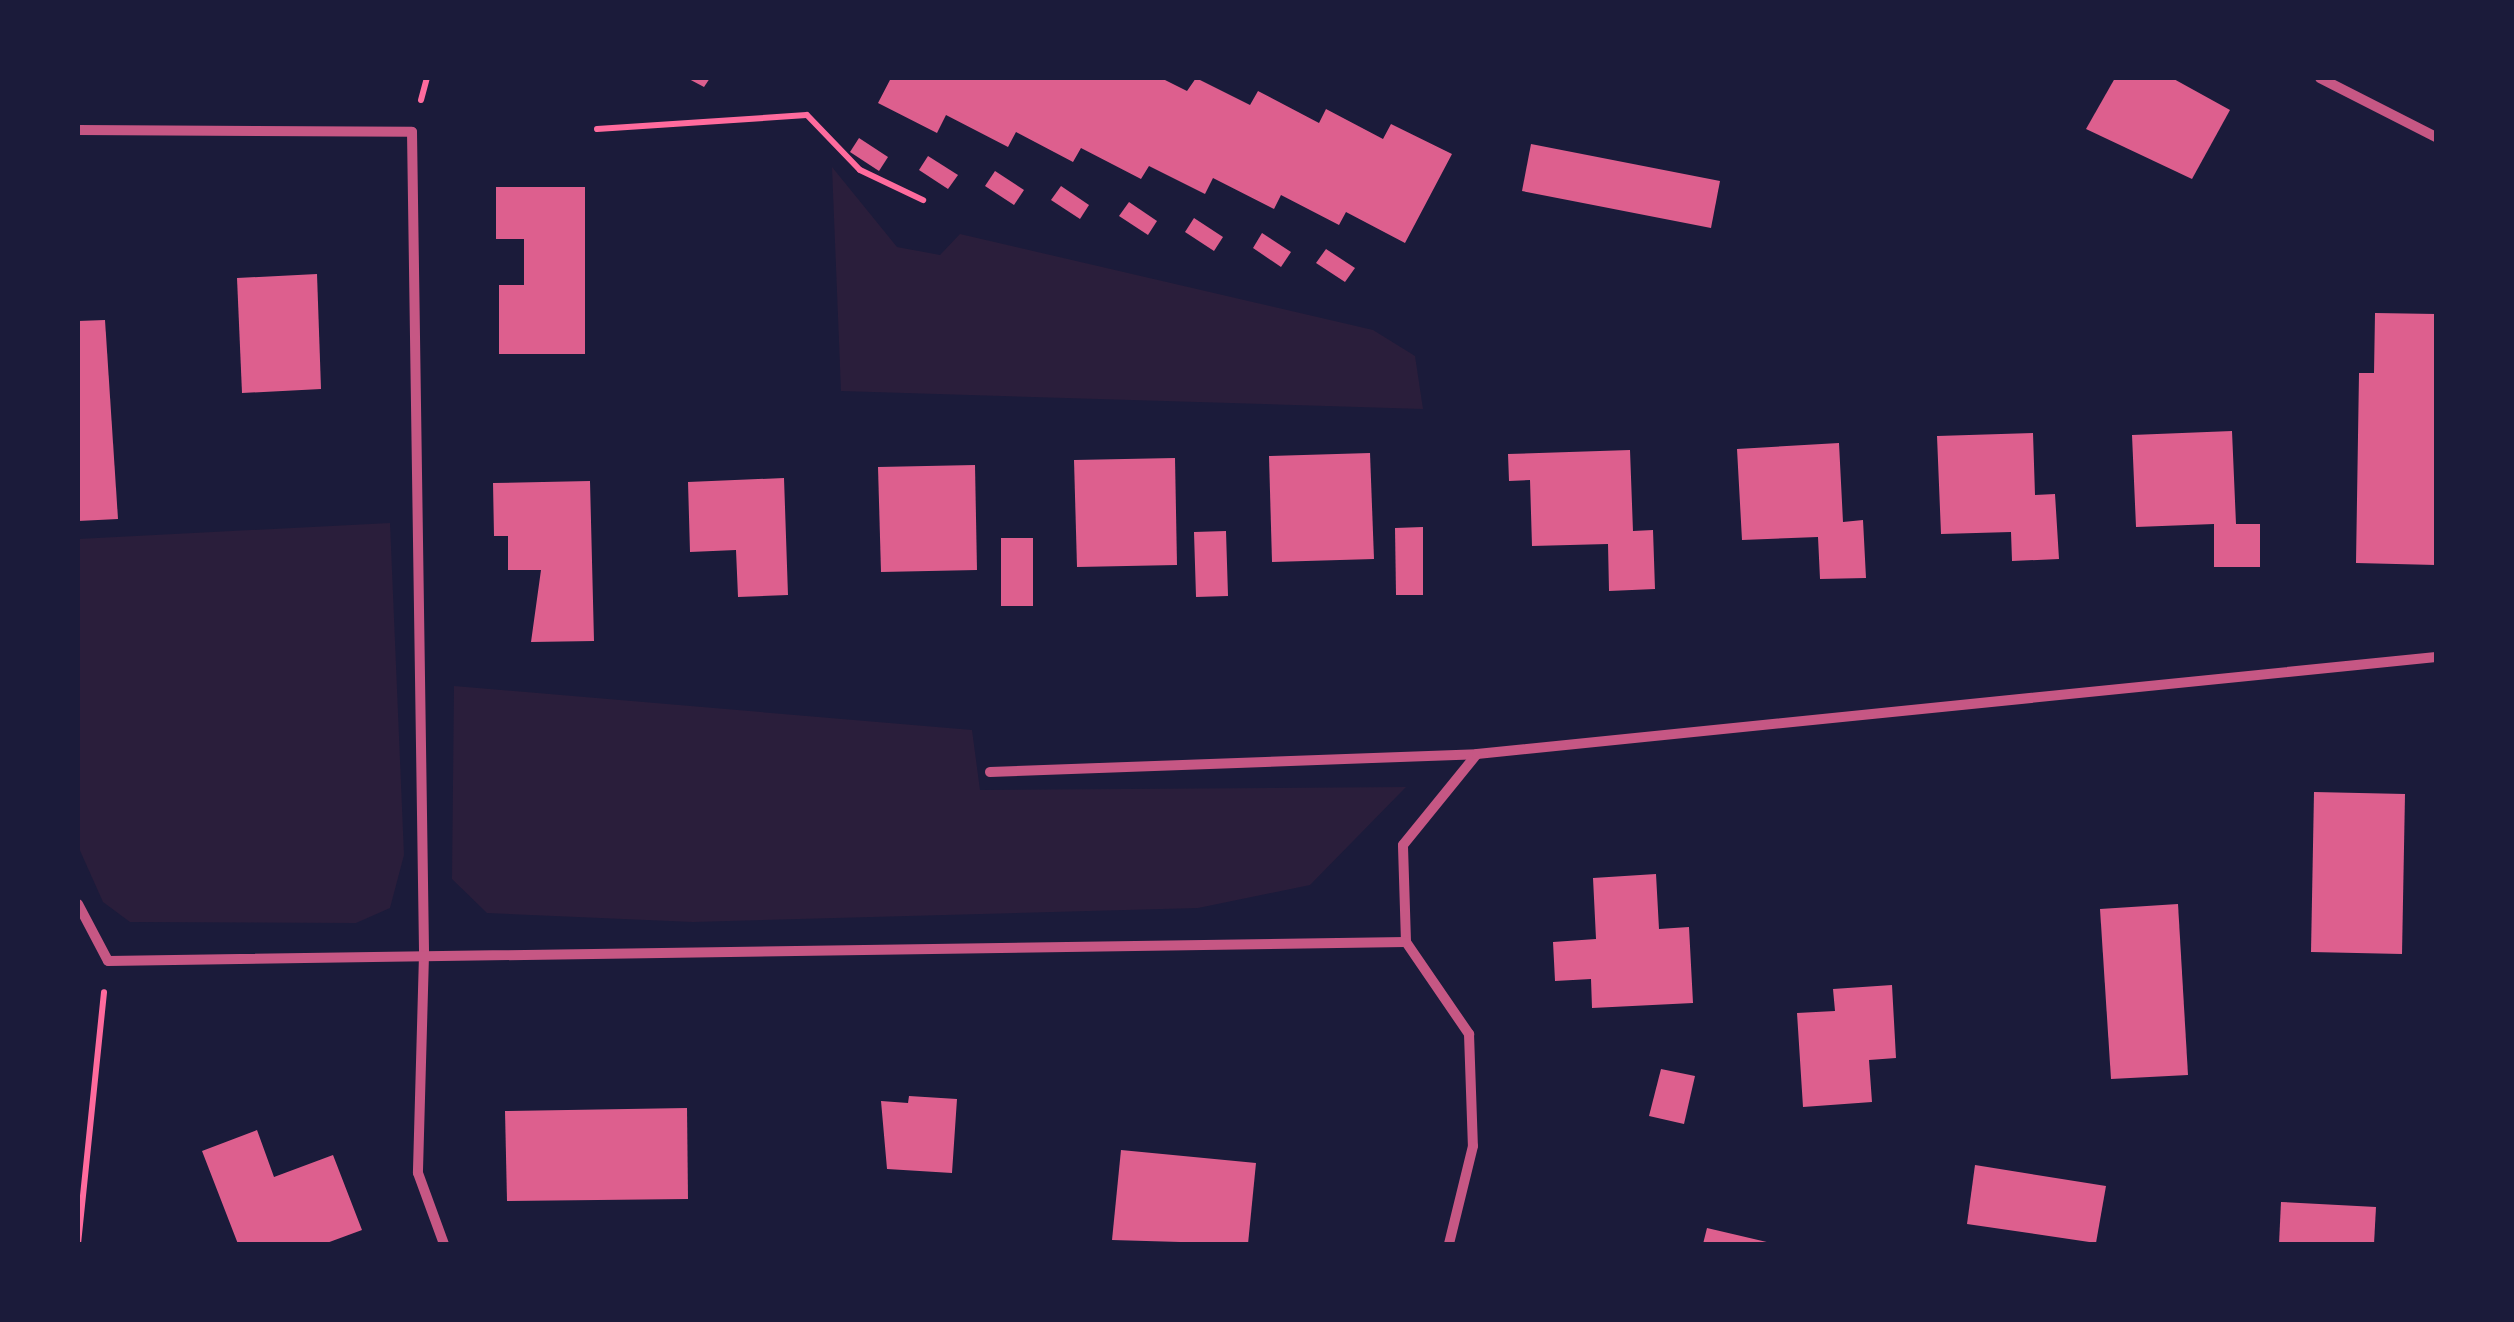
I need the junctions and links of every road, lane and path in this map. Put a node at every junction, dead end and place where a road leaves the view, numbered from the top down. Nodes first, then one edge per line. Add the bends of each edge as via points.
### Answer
1 (2320, 78) edge
2 (597, 129) dead end
3 (78, 130) edge
4 (2436, 137) edge
5 (922, 200) dead end
6 (2436, 657) edge
7 (1477, 754) junction
8 (990, 772) dead end
9 (78, 904) edge
10 (1406, 942) junction
11 (424, 955) junction
12 (108, 961) junction
13 (78, 1244) edge
14 (444, 1244) edge
15 (1449, 1244) edge

1 - 4 street
2 - 5 path via 807,115 860,170
3 - 11 street via 412,132
6 - 7 street
7 - 8 street
7 - 10 street via 1403,845
9 - 12 street
10 - 11 street
10 - 15 street via 1469,1034 1473,1146
11 - 12 street
11 - 14 street via 418,1173
12 - 13 path

